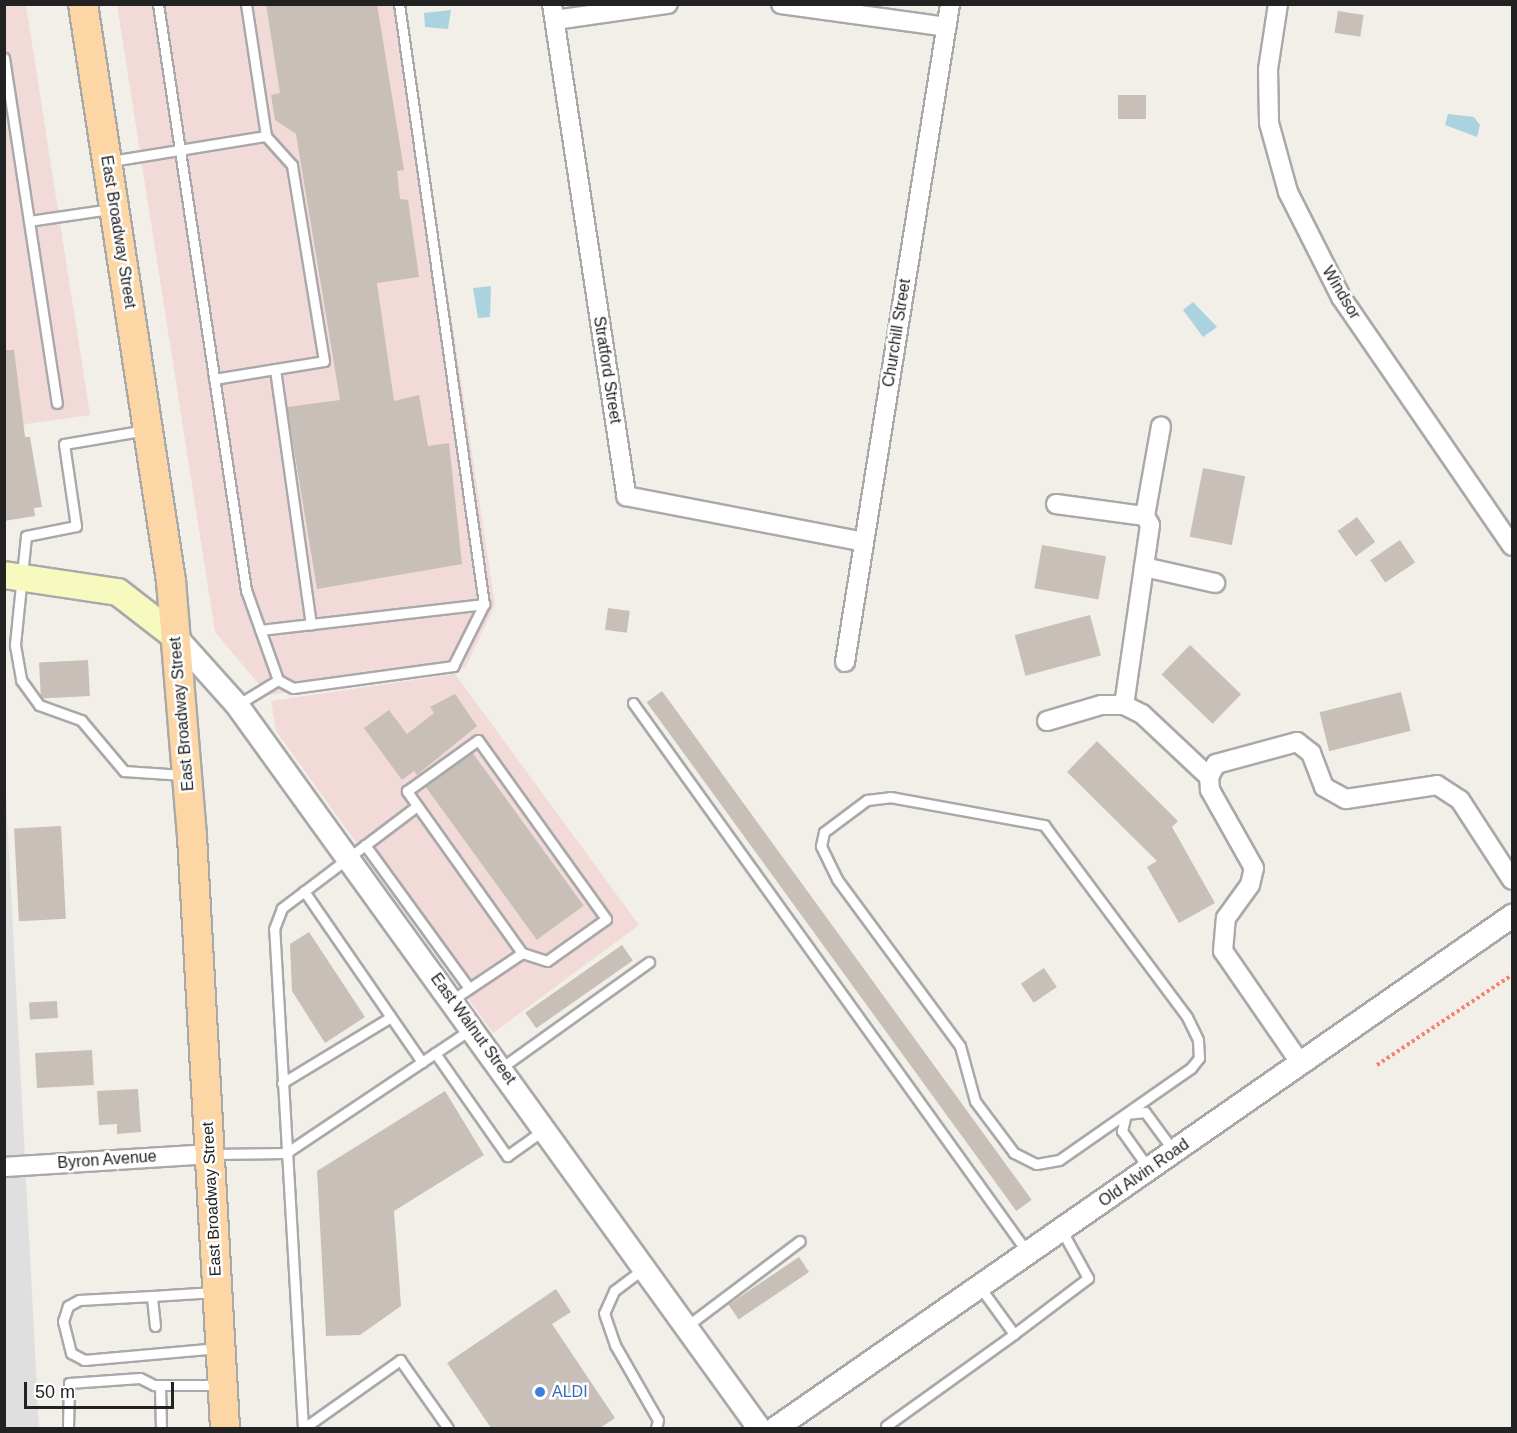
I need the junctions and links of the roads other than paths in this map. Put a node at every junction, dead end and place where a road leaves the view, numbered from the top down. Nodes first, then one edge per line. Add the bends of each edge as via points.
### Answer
1 (83, 4) edge
2 (158, 4) edge
3 (246, 4) edge
4 (399, 4) edge
5 (668, 4) edge
6 (781, 4) edge
7 (950, 4) edge
8 (1278, 4) edge
9 (554, 12) edge
10 (946, 27) junction
11 (4, 58) edge
12 (266, 136) junction
13 (179, 150) junction
14 (107, 161) junction
15 (114, 208) junction
16 (29, 221) junction
17 (275, 369) junction
18 (214, 379) junction
19 (57, 404) dead end
20 (1161, 426) dead end
21 (148, 429) junction
22 (1056, 504) dead end
23 (1145, 516) junction
24 (864, 542) junction
25 (1512, 546) edge
26 (1144, 567) junction
27 (11, 576) edge
28 (1215, 583) dead end
29 (484, 604) junction
30 (311, 624) junction
31 (260, 630) junction
32 (176, 637) junction
33 (845, 662) dead end
34 (278, 680) junction
35 (633, 703) dead end
36 (237, 705) junction
37 (1124, 705) junction
38 (1047, 722) dead end
39 (187, 776) junction
40 (1209, 777) junction
41 (417, 806) junction
42 (357, 852) junction
43 (1512, 880) edge
44 (304, 891) junction
45 (1512, 916) edge
46 (522, 953) junction
47 (649, 962) dead end
48 (460, 994) junction
49 (391, 1017) junction
50 (472, 1028) junction
51 (435, 1053) junction
52 (422, 1062) junction
53 (1301, 1064) junction
54 (501, 1068) junction
55 (282, 1083) junction
56 (1126, 1114) junction
57 (546, 1128) junction
58 (1175, 1152) junction
59 (286, 1153) junction
60 (210, 1154) junction
61 (4, 1167) edge
62 (1149, 1170) junction
63 (1061, 1231) junction
64 (800, 1241) dead end
65 (1028, 1254) junction
66 (645, 1268) junction
67 (981, 1287) junction
68 (218, 1292) junction
69 (152, 1296) junction
70 (155, 1326) dead end
71 (687, 1326) junction
72 (1014, 1334) junction
73 (221, 1348) junction
74 (159, 1385) junction
75 (223, 1385) junction
76 (886, 1426) dead end
77 (68, 1428) edge
78 (161, 1428) edge
79 (225, 1428) edge
80 (303, 1428) edge
81 (448, 1428) edge
82 (656, 1428) edge
83 (759, 1428) edge
84 (776, 1428) edge

1 - 14 main road, East Broadway Street
2 - 13 lane
3 - 12 lane
4 - 29 lane
5 - 9 street
6 - 10 street
7 - 10 street, Churchill Street
8 - 25 street, Windsor via 1268,69 1269,123 1288,192 1341,297
9 - 24 street, Stratford Street via 627,496
10 - 24 street, Churchill Street
11 - 16 lane
12 - 13 lane
12 - 17 lane via 292,165 324,361
13 - 14 lane
13 - 18 lane
14 - 15 main road, East Broadway Street
15 - 16 lane
15 - 21 main road, East Broadway Street
16 - 19 lane
17 - 18 lane
17 - 30 lane
18 - 31 lane via 246,590
20 - 23 street
21 - 27 lane via 64,444 76,526 26,536
21 - 32 main road, East Broadway Street
22 - 23 street
23 - 26 street via 1150,525
24 - 33 street, Churchill Street
26 - 28 street
26 - 37 street
27 - 32 main road via 118,592
27 - 39 lane via 15,645 21,680 30,698 81,720 124,771
29 - 30 lane
29 - 34 lane via 453,666 293,688
30 - 31 lane
31 - 34 lane
32 - 36 street, East Walnut Street
32 - 39 main road, East Broadway Street
34 - 36 lane
35 - 65 lane
36 - 42 street, East Walnut Street
37 - 38 street via 1101,705
37 - 40 street via 1142,714
39 - 60 main road, East Broadway Street
40 - 43 street via 1227,758 1297,742 1311,753 1324,787 1346,799 1437,785 1460,800
40 - 53 street via 1210,790 1254,868 1250,885 1226,918 1223,951
41 - 42 lane
41 - 46 lane
41 - 46 lane via 407,791 478,740 606,919 547,961
42 - 44 lane
42 - 48 street, East Walnut Street
44 - 49 lane
44 - 55 lane via 282,908 274,929
45 - 53 street, Old Alvin Road
46 - 48 lane
47 - 54 lane
48 - 50 street, East Walnut Street
49 - 52 lane
49 - 55 lane
50 - 51 lane
50 - 54 street, East Walnut Street
51 - 52 lane
51 - 57 lane via 507,1156
52 - 59 lane
53 - 58 street, Old Alvin Road
54 - 57 street, East Walnut Street
55 - 59 lane
56 - 56 lane via 1191,1068 1199,1058 1198,1040 1044,825 890,797 867,800 824,832 821,846 837,879 960,1046 975,1101 1014,1154 1036,1164 1059,1160
56 - 58 lane via 1145,1112
56 - 62 lane via 1122,1131
57 - 66 street, East Walnut Street
58 - 62 street, Old Alvin Road
59 - 60 lane
59 - 80 lane
60 - 61 street, Byron Avenue
60 - 68 main road, East Broadway Street
62 - 63 street, Old Alvin Road
63 - 65 street, Old Alvin Road
63 - 72 lane via 1088,1278
64 - 71 lane
65 - 67 street, Old Alvin Road
66 - 71 street, East Walnut Street
66 - 82 lane via 614,1291 604,1313 615,1345 658,1420
67 - 72 lane
67 - 84 street, Old Alvin Road
68 - 69 lane
68 - 73 main road, East Broadway Street
69 - 70 lane
69 - 73 lane via 79,1300 68,1306 63,1321 71,1353 84,1360
71 - 83 street, East Walnut Street
72 - 76 lane
73 - 75 main road, East Broadway Street
74 - 75 lane
74 - 77 lane via 140,1378 69,1383
74 - 78 lane
75 - 79 main road, East Broadway Street
80 - 81 lane via 400,1360

